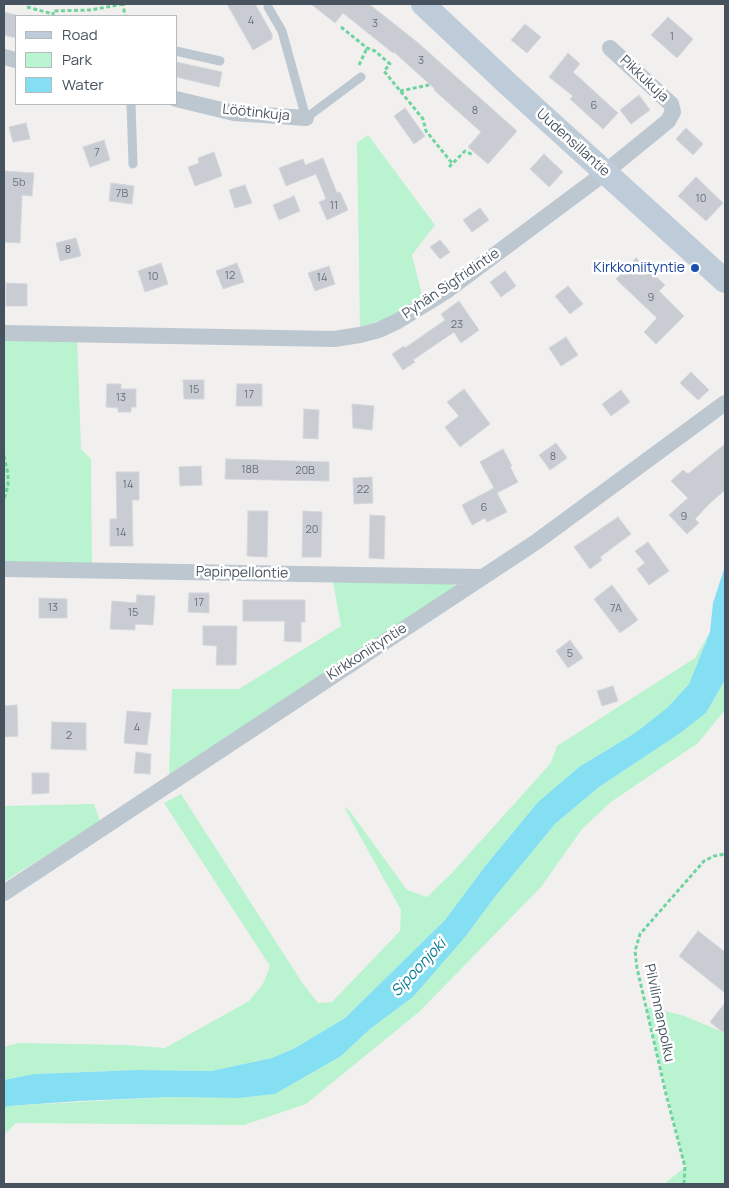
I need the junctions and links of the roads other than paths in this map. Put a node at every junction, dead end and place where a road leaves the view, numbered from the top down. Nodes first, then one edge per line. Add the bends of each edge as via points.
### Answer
1 (423, 4) edge
2 (268, 7) dead end
3 (610, 48) dead end
4 (178, 51) edge
5 (220, 61) dead end
6 (361, 77) dead end
7 (178, 99) edge
8 (132, 105) edge
9 (673, 112) joint
10 (306, 118) junction
11 (133, 164) dead end
12 (604, 172) junction
13 (725, 281) edge
14 (4, 334) edge
15 (725, 403) edge
16 (4, 569) edge
17 (481, 577) junction
18 (4, 893) edge

1 - 12 street, Uudensillantie
2 - 10 lane via 282,31
3 - 9 street, Pikkukuja via 671,104
4 - 5 lane
6 - 10 lane
7 - 10 street, Löötinkuja via 234,113
8 - 11 lane
9 - 12 street, Pyhän Sigfridintie via 668,120
12 - 13 street, Uudensillantie
12 - 14 street, Pyhän Sigfridintie via 445,292 398,321 360,335 334,339
15 - 17 street, Kirkkoniityntie via 536,542
16 - 17 street, Papinpellontie
17 - 18 street, Kirkkoniityntie

